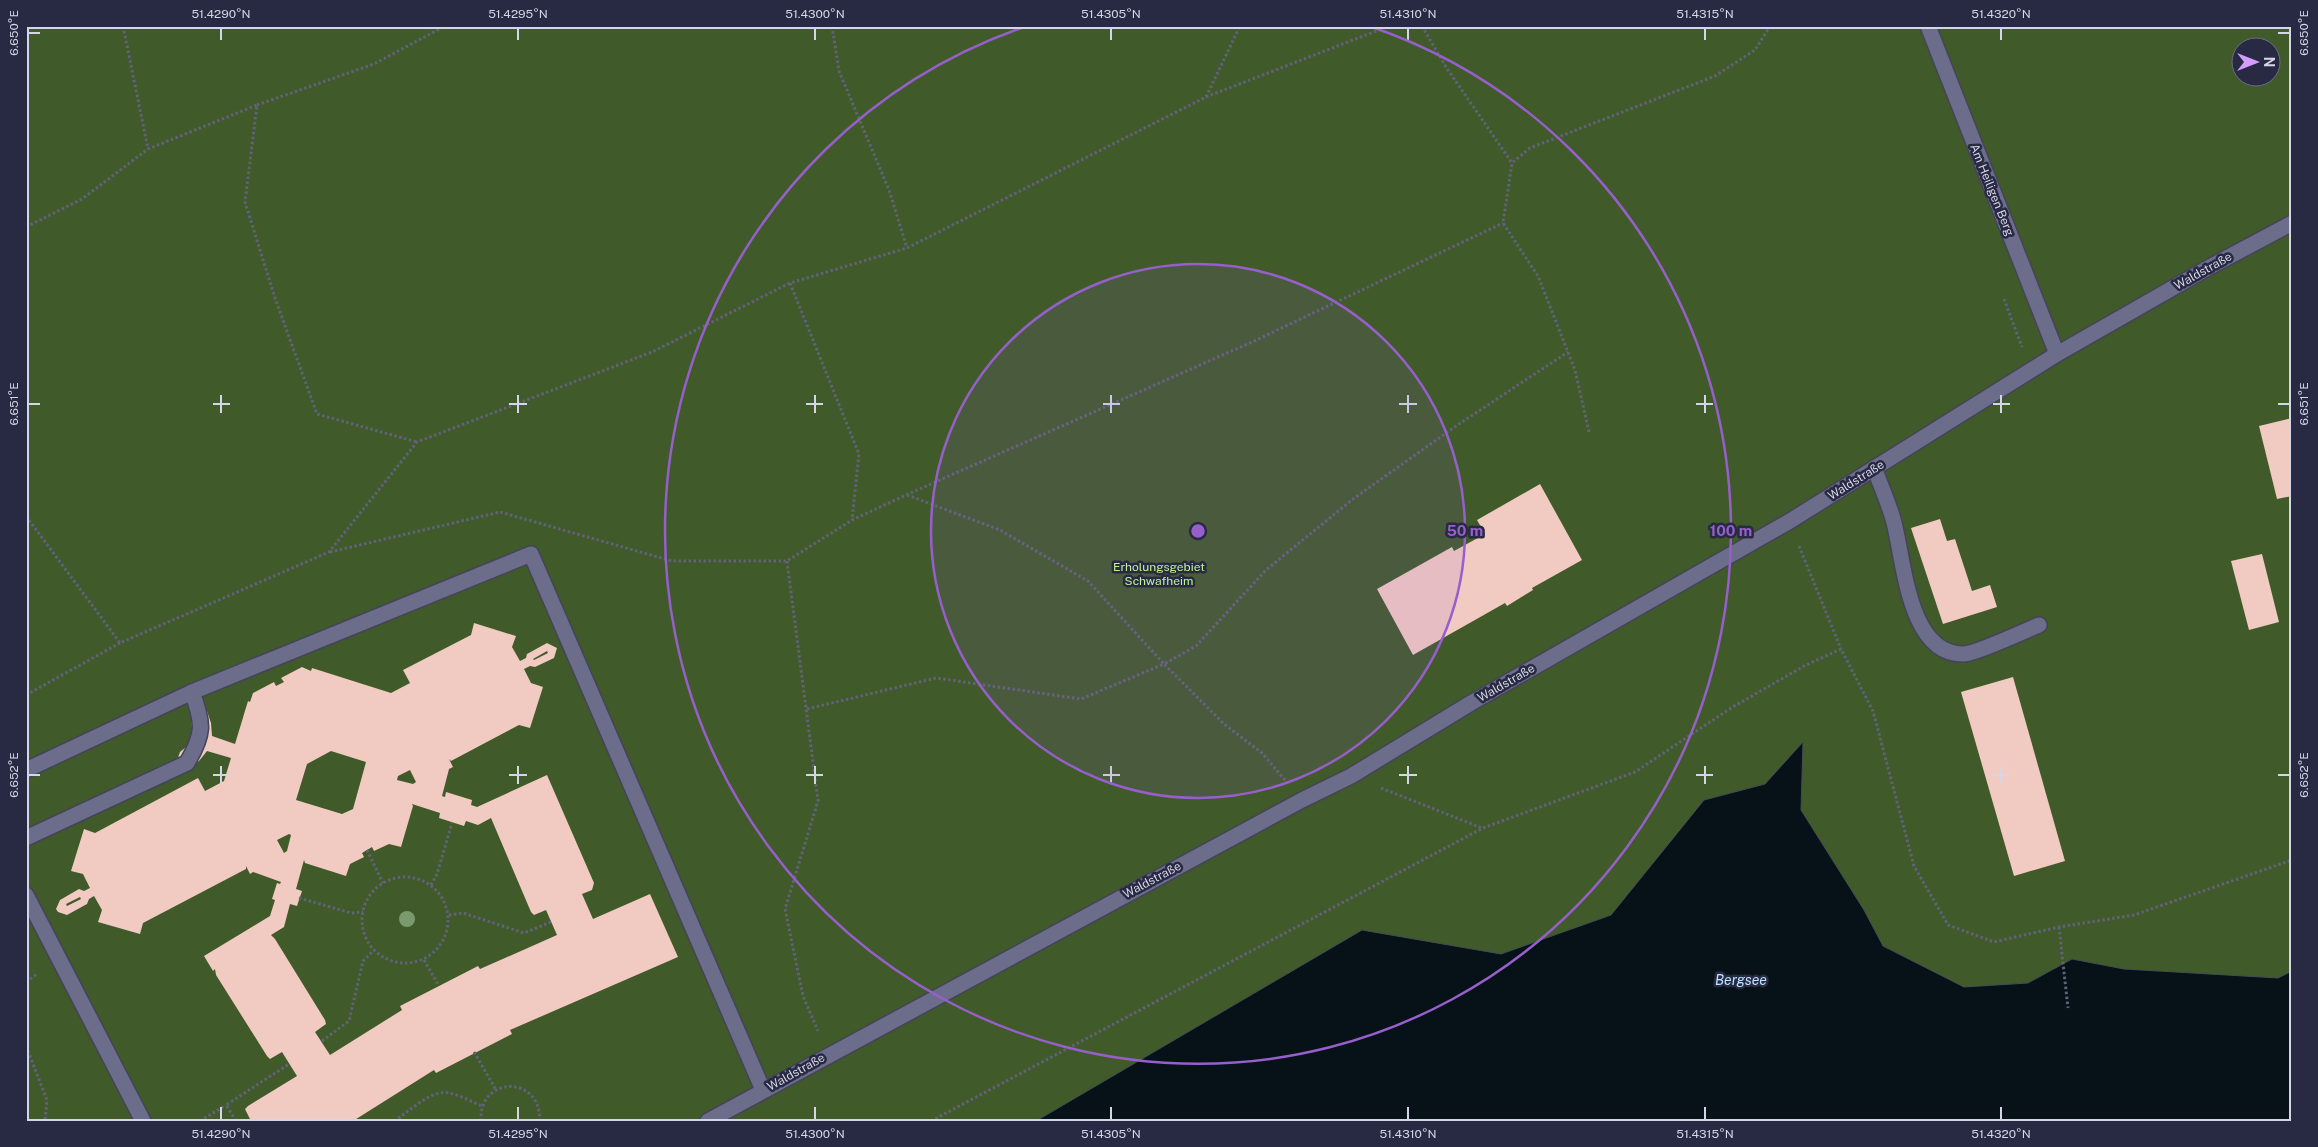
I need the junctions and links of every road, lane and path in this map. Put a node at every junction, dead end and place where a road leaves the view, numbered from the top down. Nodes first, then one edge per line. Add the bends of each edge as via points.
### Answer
1 (124, 26) edge
2 (445, 26) edge
3 (832, 26) edge
4 (1240, 26) edge
5 (1390, 26) edge
6 (1422, 26) edge
7 (1770, 26) edge
8 (1928, 26) edge
9 (1206, 97) junction
10 (257, 105) junction
11 (148, 149) junction
12 (1512, 163) junction
13 (1503, 223) junction
14 (2292, 223) edge
15 (26, 227) edge
16 (907, 248) junction
17 (790, 283) junction
18 (1568, 352) junction
19 (2057, 354) junction
20 (1589, 432) dead end
21 (417, 442) junction
22 (1874, 468) junction
23 (906, 495) junction
24 (26, 516) edge
25 (852, 520) junction
26 (1790, 521) junction
27 (329, 552) junction
28 (788, 561) junction
29 (2039, 625) dead end
30 (120, 643) junction
31 (1841, 649) junction
32 (1164, 664) junction
33 (192, 692) junction
34 (26, 694) edge
35 (807, 709) junction
36 (26, 770) edge
37 (1351, 776) junction
38 (1302, 800) junction
39 (452, 822) dead end
40 (1483, 828) junction
41 (26, 838) edge
42 (367, 850) dead end
43 (2292, 860) edge
44 (383, 883) junction
45 (431, 885) junction
46 (26, 895) edge
47 (299, 898) dead end
48 (363, 912) junction
49 (449, 914) junction
50 (551, 922) dead end
51 (2059, 927) junction
52 (374, 950) junction
53 (424, 960) junction
54 (439, 986) dead end
55 (2068, 1008) dead end
56 (322, 1041) dead end
57 (26, 1046) edge
58 (474, 1052) dead end
59 (828, 1054) junction
60 (289, 1064) dead end
61 (496, 1090) junction
62 (763, 1090) junction
63 (226, 1105) junction
64 (482, 1106) junction
65 (45, 1121) edge
66 (143, 1121) edge
67 (200, 1121) edge
68 (236, 1121) edge
69 (394, 1121) edge
70 (481, 1121) edge
71 (540, 1121) edge
72 (708, 1121) edge
73 (931, 1121) edge

1 - 11 path
2 - 10 path via 374,64
3 - 16 path via 839,71 889,190
4 - 9 path
5 - 9 path
6 - 12 path
7 - 12 path via 1755,50 1715,76 1530,148
8 - 19 street, Am Heiligen Berg
9 - 16 path
10 - 11 path
10 - 21 path via 245,202 317,414
11 - 15 path via 82,199
12 - 13 path
13 - 18 path via 1538,276
13 - 23 path via 1243,346
14 - 19 street, Waldstraße
16 - 17 path
17 - 21 path via 652,352
17 - 25 path via 859,454
18 - 20 path
18 - 32 path via 1354,499 1266,570 1196,646
19 - 22 street, Waldstraße
21 - 27 path
22 - 26 street, Waldstraße
22 - 29 street via 1893,520 1911,606 1936,643 1952,653 1966,654
23 - 25 path
23 - 32 path via 1000,530 1088,581
24 - 30 path
25 - 28 path
26 - 31 path
26 - 37 street, Waldstraße via 1471,703
27 - 28 path via 500,512 672,561
27 - 30 path
28 - 35 path
30 - 34 path
31 - 40 path via 1804,666 1732,708 1635,772
31 - 51 path via 1873,711 1914,866 1948,924 1994,942
32 - 35 path via 1080,699 936,678
32 - 38 path via 1224,724 1262,753
33 - 36 street
33 - 41 street via 201,716 200,742 187,763
33 - 62 street via 530,554
35 - 59 path via 818,801 785,909 804,996
37 - 38 street, Waldstraße
37 - 40 path
38 - 59 street, Waldstraße
39 - 45 path
40 - 73 path
42 - 44 path
43 - 51 path via 2134,915
44 - 45 path via 399,877 413,877
44 - 48 path via 367,899
45 - 49 path via 444,901
46 - 66 street
47 - 48 path via 351,913
48 - 52 path via 362,926
49 - 50 path via 463,913 524,933
49 - 53 path via 444,941
51 - 55 path
52 - 53 path via 385,959 398,963
52 - 56 path via 363,961 349,1021
53 - 54 path
57 - 65 path via 47,1100
58 - 61 path
59 - 62 street, Waldstraße
60 - 63 path
61 - 64 path
61 - 71 path via 511,1086 523,1088 534,1096 540,1107
62 - 72 street, Waldstraße
63 - 67 path
63 - 68 path
64 - 69 path via 442,1092
64 - 70 path

